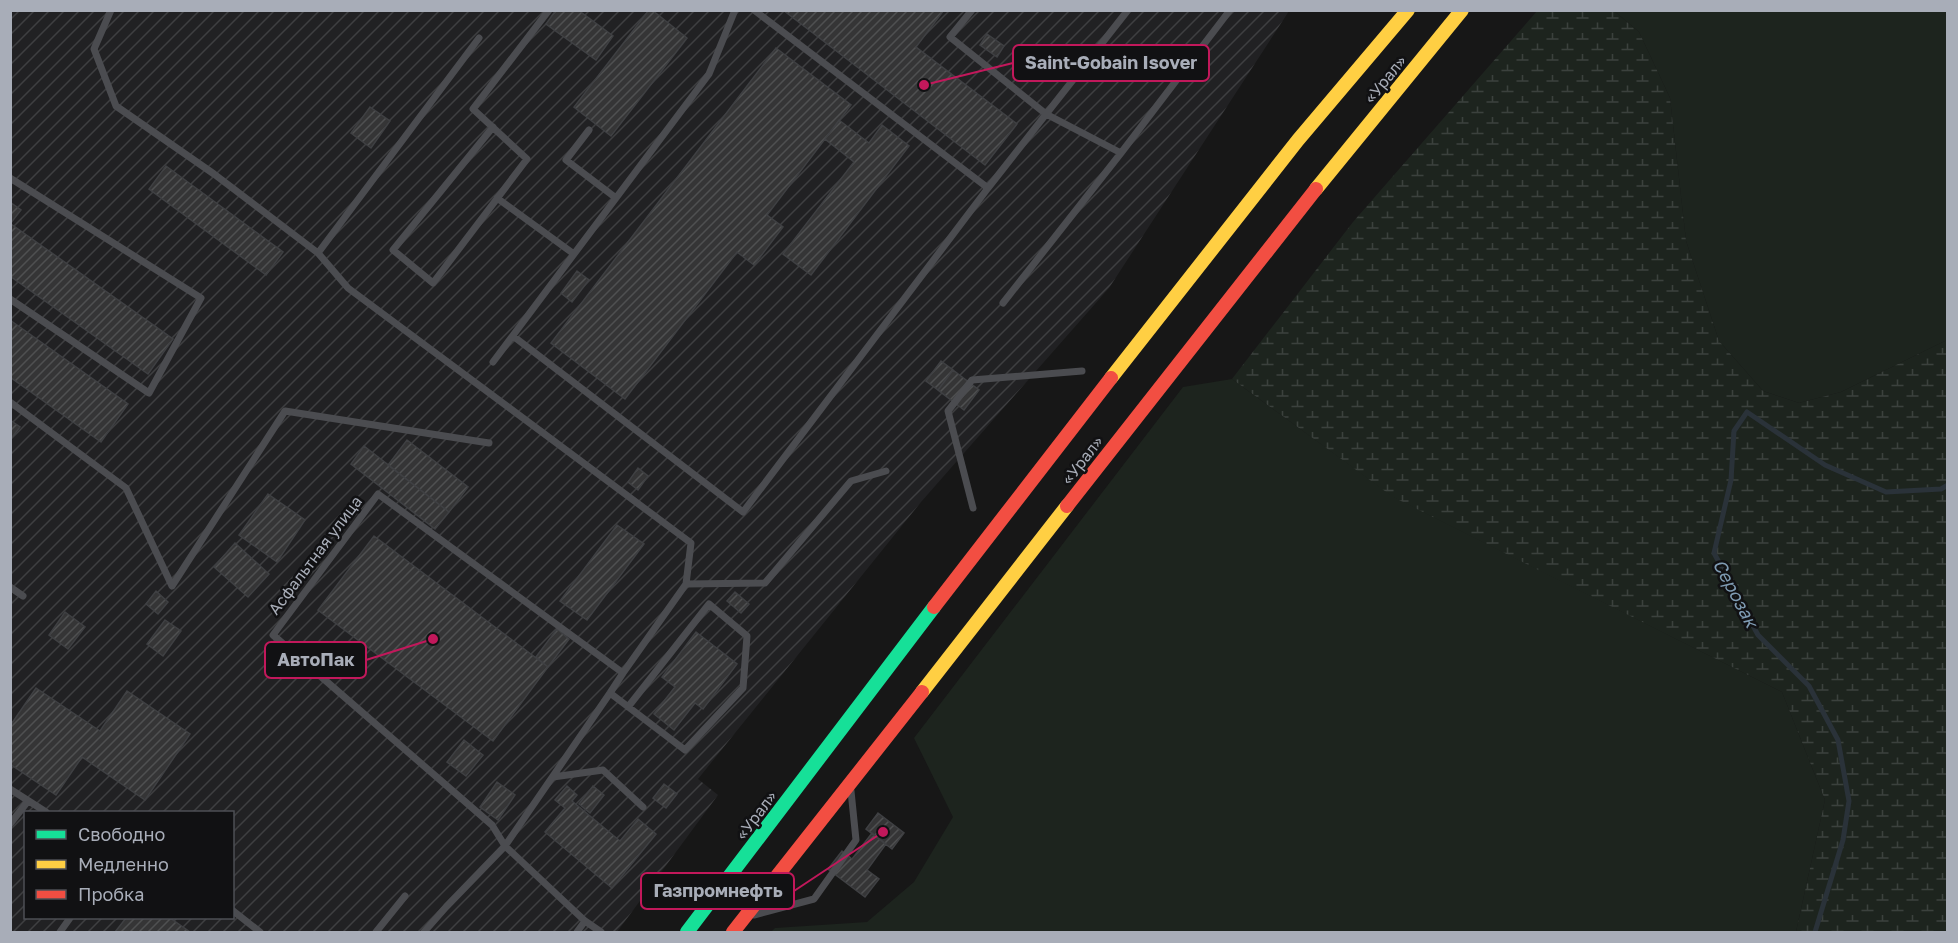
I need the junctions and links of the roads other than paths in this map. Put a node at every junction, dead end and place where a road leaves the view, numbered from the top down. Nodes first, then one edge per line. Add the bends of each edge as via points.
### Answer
1 (111, 10) edge
2 (549, 10) edge
3 (735, 10) edge
4 (754, 10) edge
5 (972, 10) edge
6 (1128, 10) edge
7 (1230, 10) edge
8 (1408, 10) edge
9 (1462, 10) edge
10 (479, 38) dead end
11 (1046, 114) junction
12 (493, 128) junction
13 (589, 130) dead end
14 (1121, 153) junction
15 (10, 178) edge
16 (988, 188) junction
17 (497, 198) junction
18 (616, 198) junction
19 (318, 253) junction
20 (574, 254) junction
21 (10, 299) edge
22 (1003, 303) dead end
23 (513, 336) junction
24 (493, 363) dead end
25 (1082, 371) dead end
26 (10, 402) edge
27 (489, 443) dead end
28 (886, 471) dead end
29 (973, 508) dead end
30 (687, 584) junction
31 (10, 587) edge
32 (23, 596) dead end
33 (622, 673) junction
34 (610, 693) junction
35 (628, 707) junction
36 (553, 777) junction
37 (850, 781) junction
38 (10, 789) edge
39 (28, 801) junction
40 (643, 807) dead end
41 (43, 811) edge
42 (10, 824) edge
43 (505, 846) junction
44 (405, 896) dead end
45 (234, 912) edge
46 (745, 917) junction
47 (69, 919) edge
48 (585, 921) junction
49 (60, 933) edge
50 (260, 933) edge
51 (376, 933) edge
52 (424, 933) edge
53 (577, 933) edge
54 (601, 933) edge
55 (687, 933) edge
56 (733, 933) edge

1 - 19 lane via 94,49 116,106
2 - 12 lane via 473,109
3 - 18 lane via 709,74
4 - 16 lane
5 - 11 lane via 950,37
6 - 11 lane
7 - 14 lane
8 - 55 main road, «Урал» via 1298,140 995,527
9 - 37 main road, «Урал»
10 - 19 lane
11 - 14 lane
11 - 16 lane
12 - 17 lane via 527,159
12 - 17 lane via 393,250 433,283
13 - 18 lane via 566,160
14 - 22 lane
15 - 21 lane via 201,298 150,393
16 - 23 lane via 743,512
17 - 20 lane
18 - 20 lane
19 - 30 lane via 348,288 691,543
20 - 23 lane
23 - 24 lane
25 - 29 lane via 972,380 948,411
26 - 27 lane via 126,488 172,586 285,411
28 - 30 lane via 851,481 765,583
30 - 33 lane
31 - 32 lane
33 - 34 lane
33 - 43 lane, Асфальтная улица via 378,494 273,635 492,825
34 - 35 lane
34 - 36 lane
35 - 35 lane via 685,750 743,688 747,636 709,604
36 - 40 lane via 603,770
36 - 43 lane
37 - 46 main road, «Урал»
37 - 46 lane via 856,840 814,899
38 - 39 lane
39 - 41 lane
39 - 42 lane
43 - 48 lane, Асфальтная улица
43 - 52 lane
44 - 51 lane
45 - 50 lane
46 - 56 main road, «Урал»
47 - 49 lane
48 - 53 lane
48 - 54 lane, Асфальтная улица

